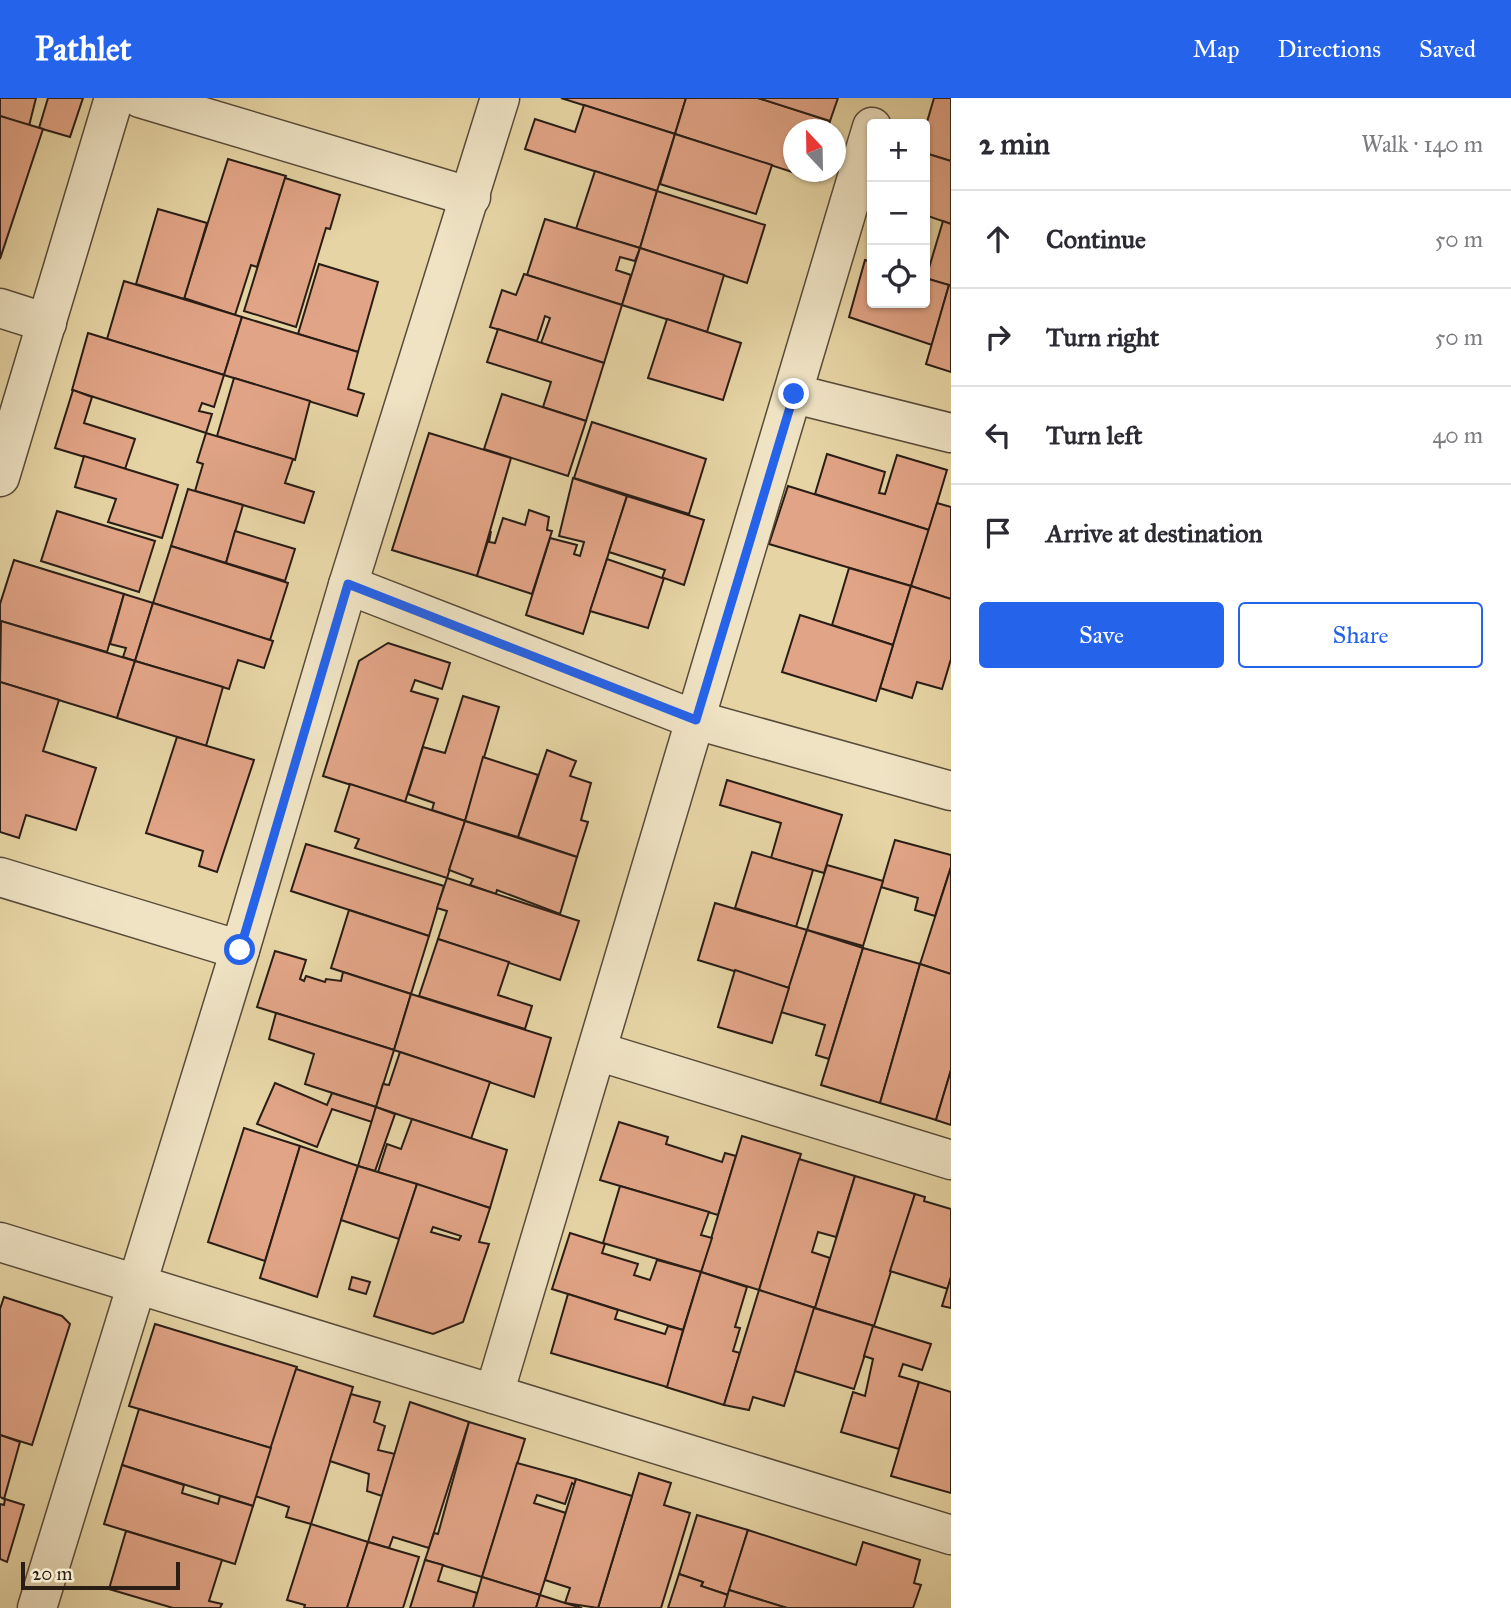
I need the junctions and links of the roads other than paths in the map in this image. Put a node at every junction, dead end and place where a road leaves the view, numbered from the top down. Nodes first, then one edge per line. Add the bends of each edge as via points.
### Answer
1 (114, 98) edge
2 (139, 98) edge
3 (500, 98) edge
4 (881, 98) edge
5 (875, 119) edge
6 (867, 146) edge
7 (471, 197) junction
8 (0, 308) edge
9 (47, 323) junction
10 (794, 394) junction
11 (951, 433) edge
12 (0, 477) edge
13 (348, 584) junction
14 (696, 720) junction
15 (951, 791) edge
16 (0, 877) edge
17 (240, 950) junction
18 (597, 1051) junction
19 (951, 1160) edge
20 (0, 1242) edge
21 (137, 1283) junction
22 (494, 1394) junction
23 (951, 1535) edge
24 (37, 1608) edge

1 - 9 street
2 - 7 street
3 - 7 street
4 - 5 street
6 - 10 street
7 - 13 street
8 - 9 street
9 - 12 street
10 - 11 street
10 - 14 street
13 - 14 street
13 - 17 street
14 - 15 street
14 - 18 street
16 - 17 street
17 - 21 street
18 - 19 street
18 - 22 street
20 - 21 street
21 - 22 street
21 - 24 street
22 - 23 street

